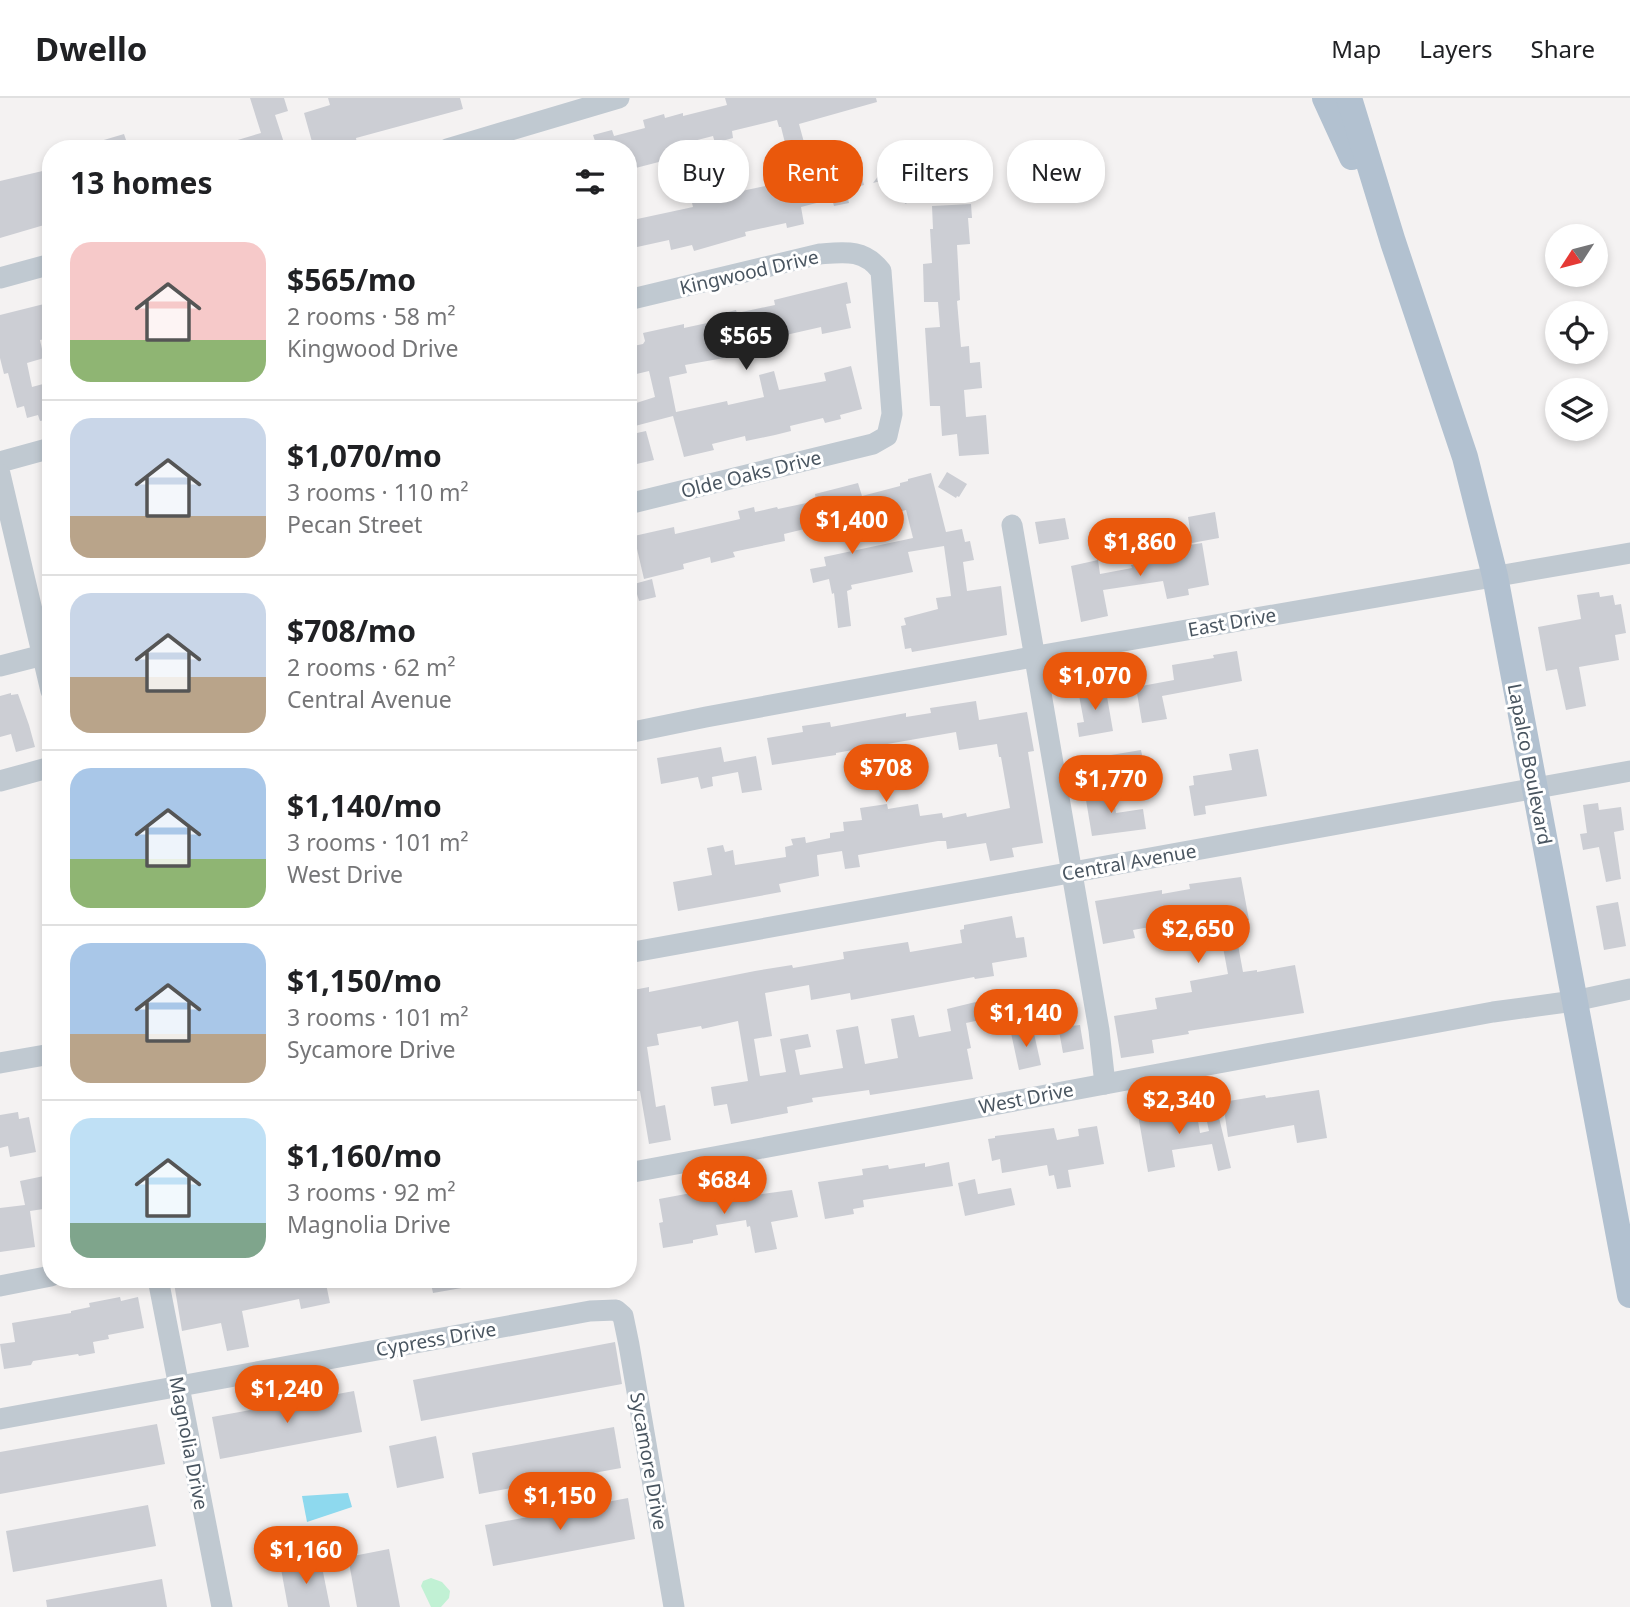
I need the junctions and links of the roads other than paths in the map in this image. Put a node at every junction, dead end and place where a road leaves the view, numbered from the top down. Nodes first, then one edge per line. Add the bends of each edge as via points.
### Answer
1 (619, 98) edge
2 (1325, 98) edge
3 (1349, 98) edge
4 (477, 140) edge
5 (1392, 242) junction
6 (42, 266) edge
7 (0, 278) edge
8 (637, 298) edge
9 (873, 444) joint
10 (42, 452) edge
11 (0, 474) edge
12 (637, 502) edge
13 (1012, 525) dead end
14 (1630, 553) edge
15 (1495, 576) junction
16 (42, 635) edge
17 (42, 655) edge
18 (1034, 657) junction
19 (0, 666) edge
20 (637, 731) edge
21 (42, 769) edge
22 (1630, 771) edge
23 (0, 781) edge
24 (1535, 787) junction
25 (1071, 872) junction
26 (637, 951) edge
27 (1630, 989) edge
28 (1574, 1001) junction
29 (42, 1056) edge
30 (0, 1063) edge
31 (1105, 1084) junction
32 (637, 1168) edge
33 (42, 1278) edge
34 (0, 1286) edge
35 (160, 1288) edge
36 (1630, 1296) edge
37 (623, 1316) joint
38 (178, 1386) junction
39 (0, 1419) edge
40 (222, 1607) edge
41 (674, 1607) edge

1 - 4 street
2 - 5 main road, Lapalco Boulevard
3 - 5 main road, Lapalco Boulevard
5 - 15 main road, Lapalco Boulevard via 1465,457
6 - 7 street
8 - 9 street, Kingwood Drive via 820,254 845,252 871,258 881,271 892,414 887,436
9 - 12 street, Olde Oaks Drive
10 - 11 street
11 - 16 street
13 - 18 street
14 - 15 street, East Drive
15 - 18 street, East Drive
15 - 24 main road, Lapalco Boulevard
17 - 19 street
18 - 20 street, East Drive
18 - 25 street
21 - 23 street
22 - 24 street, Central Avenue
24 - 25 street, Central Avenue
24 - 28 main road, Lapalco Boulevard
25 - 26 street, Central Avenue
25 - 31 street
27 - 28 street, West Drive
28 - 31 street, West Drive
28 - 36 main road, Lapalco Boulevard
29 - 30 street
31 - 32 street, West Drive
33 - 34 street
35 - 38 street, Magnolia Drive
37 - 38 street, Cypress Drive via 616,1310 590,1311
37 - 41 street, Sycamore Drive
38 - 39 street, Cypress Drive
38 - 40 street, Magnolia Drive

